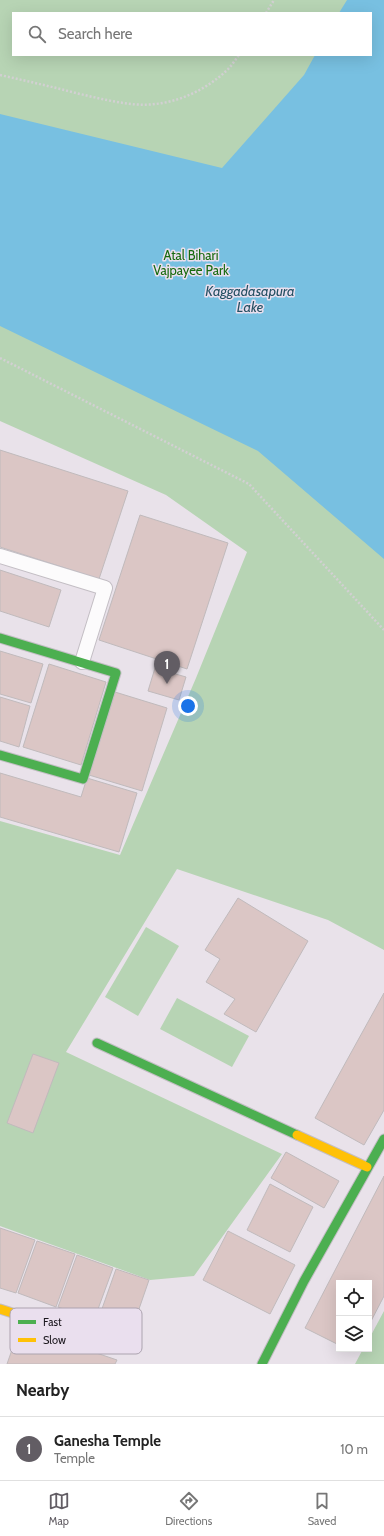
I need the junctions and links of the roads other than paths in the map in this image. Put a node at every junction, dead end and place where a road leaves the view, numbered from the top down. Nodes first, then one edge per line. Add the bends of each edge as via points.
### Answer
1 (0, 556) edge
2 (0, 638) edge
3 (82, 662) junction
4 (0, 755) edge
5 (98, 1044) dead end
6 (384, 1139) edge
7 (367, 1167) junction
8 (0, 1309) edge
9 (10, 1312) edge
10 (262, 1364) edge

1 - 3 lane via 105,588
2 - 3 street
3 - 4 street via 116,672 83,779
5 - 7 street
6 - 7 street
7 - 10 street
8 - 9 street

